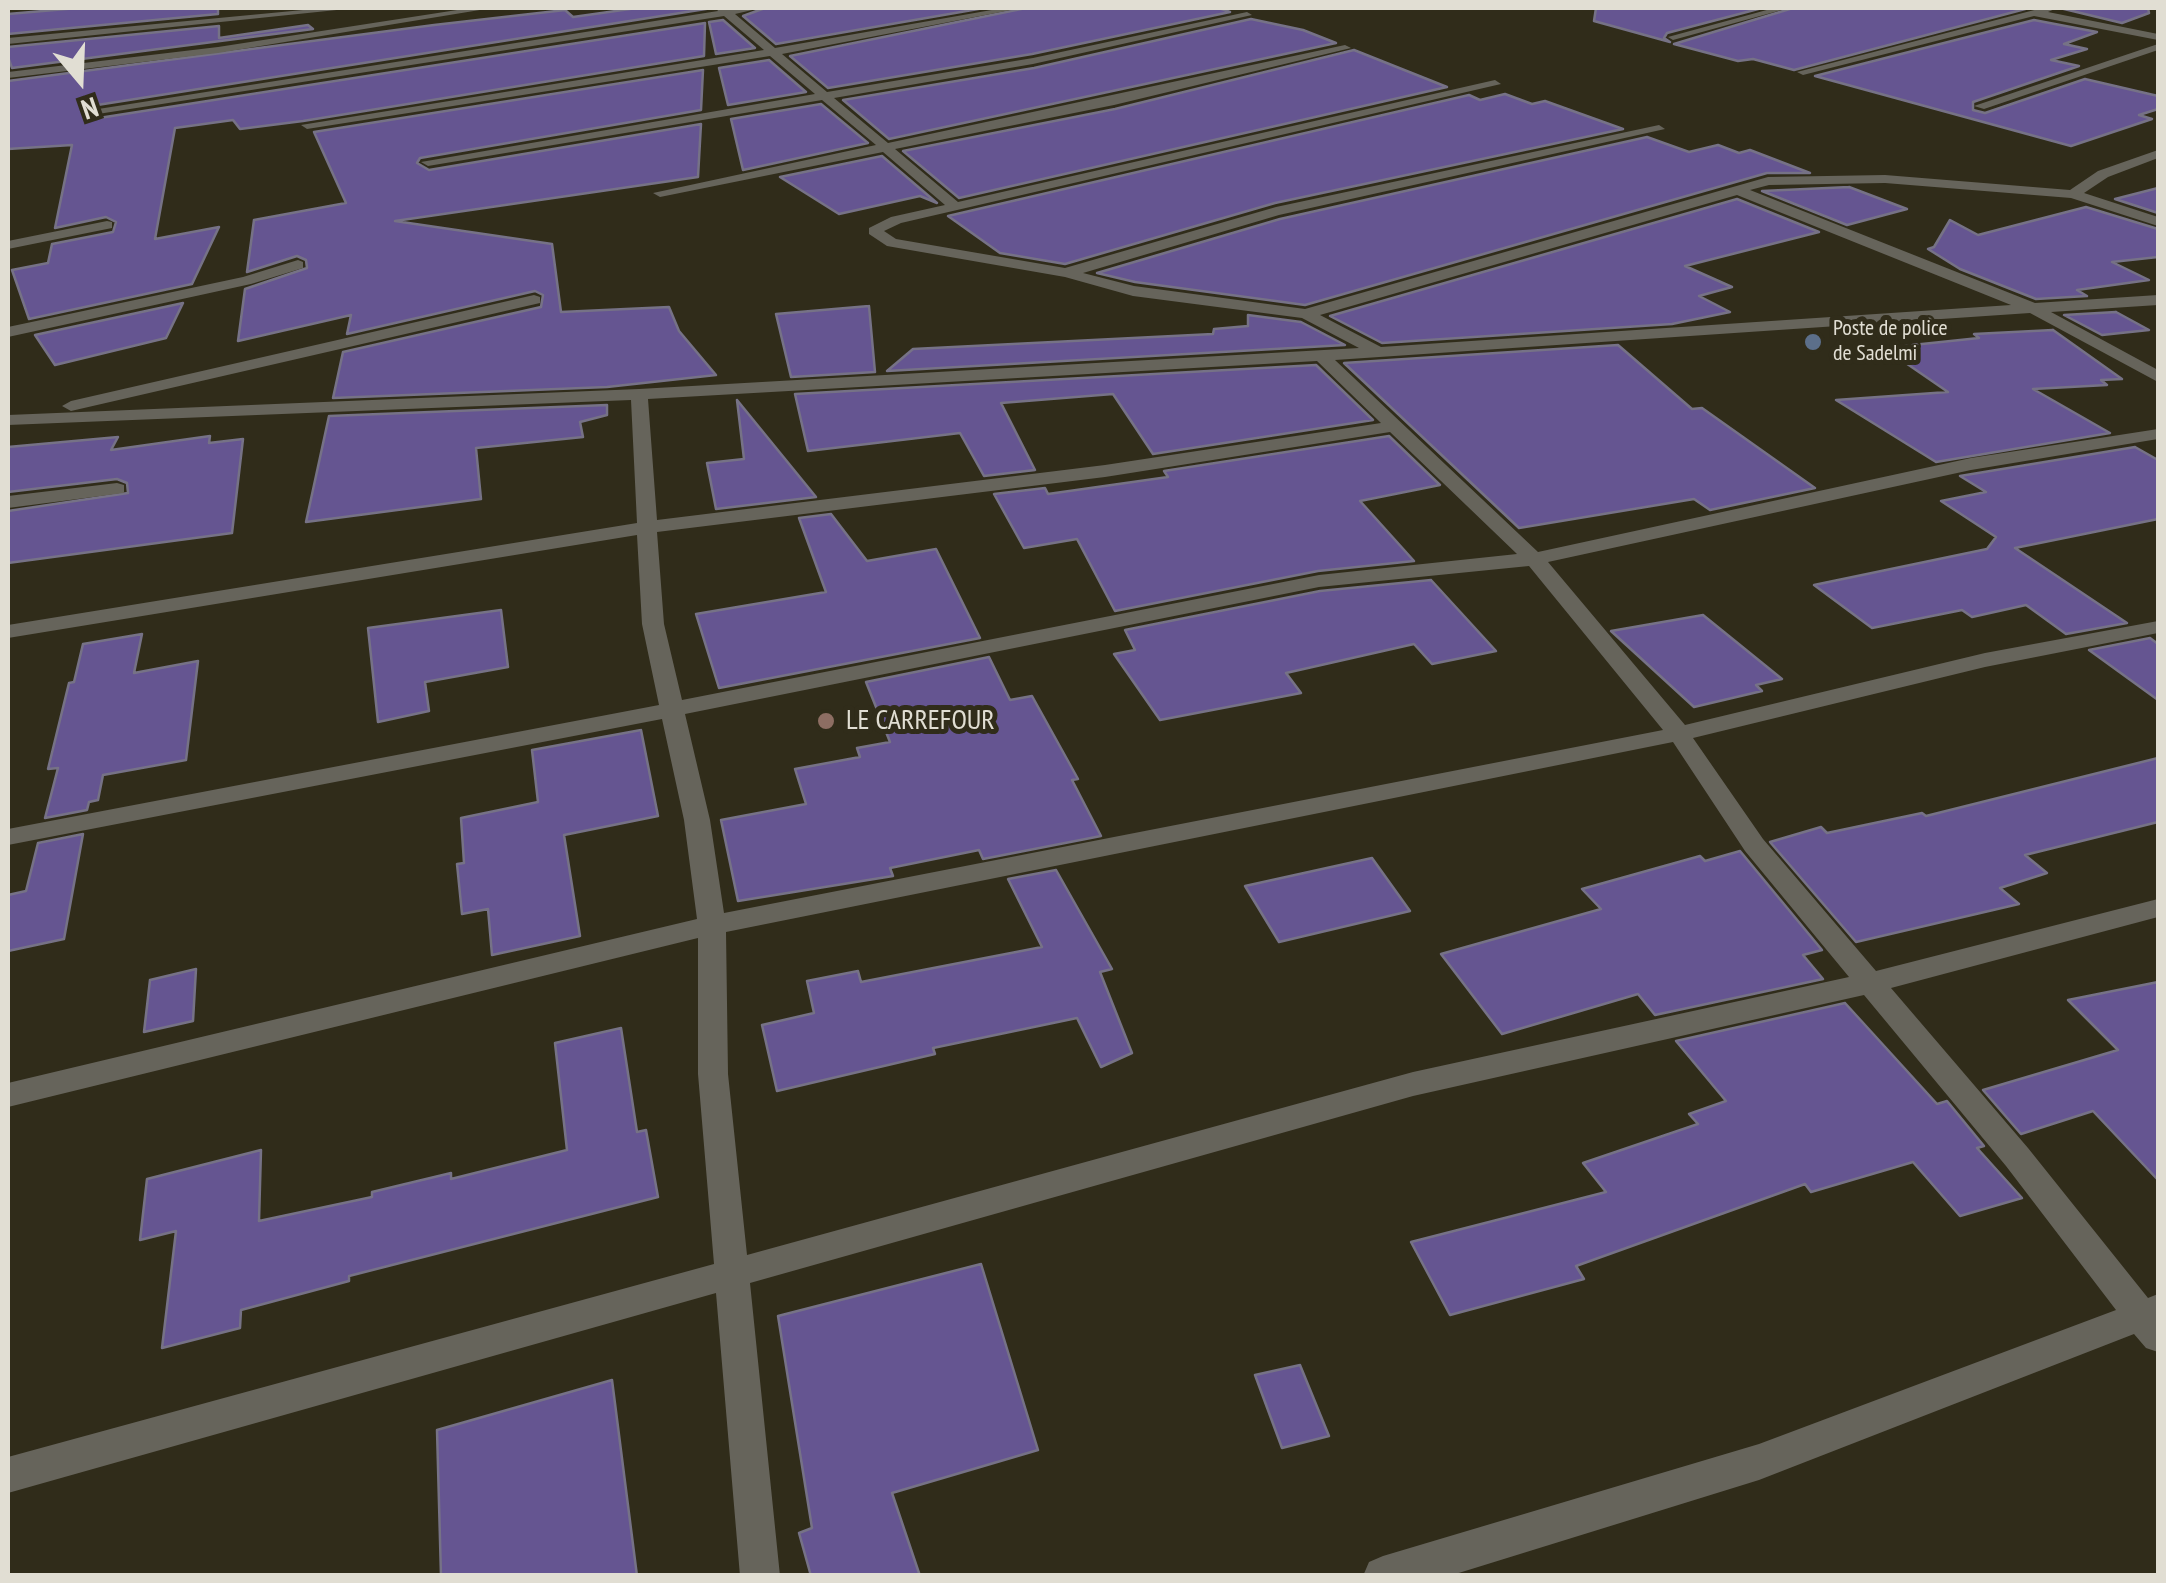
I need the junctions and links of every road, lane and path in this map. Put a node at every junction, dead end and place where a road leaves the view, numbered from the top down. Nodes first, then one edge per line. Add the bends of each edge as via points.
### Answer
1 (351, 8) edge
2 (487, 8) edge
3 (756, 8) edge
4 (1018, 8) edge
5 (1784, 8) edge
6 (2012, 8) edge
7 (2052, 8) edge
8 (723, 10) edge
9 (2034, 12) junction
10 (1247, 15) dead end
11 (1673, 37) dead end
12 (2158, 37) edge
13 (8, 41) edge
14 (2158, 47) edge
15 (1345, 48) dead end
16 (772, 52) junction
17 (1804, 72) dead end
18 (8, 76) edge
19 (1495, 84) dead end
20 (824, 94) junction
21 (1980, 106) dead end
22 (98, 110) dead end
23 (307, 125) dead end
24 (1658, 129) dead end
25 (891, 148) junction
26 (2158, 154) edge
27 (428, 162) dead end
28 (1742, 192) junction
29 (660, 193) dead end
30 (2073, 194) junction
31 (956, 208) junction
32 (2158, 222) edge
33 (107, 225) dead end
34 (8, 246) edge
35 (298, 265) dead end
36 (1066, 273) junction
37 (534, 300) dead end
38 (2158, 300) edge
39 (2032, 308) junction
40 (1306, 314) junction
41 (8, 332) edge
42 (1376, 351) junction
43 (1321, 356) junction
44 (2158, 377) edge
45 (639, 394) junction
46 (11, 420) edge
47 (1394, 426) junction
48 (2158, 434) edge
49 (118, 489) dead end
50 (8, 502) edge
51 (648, 527) junction
52 (1534, 560) junction
53 (2158, 626) edge
54 (8, 632) edge
55 (672, 711) junction
56 (1679, 734) junction
57 (8, 837) edge
58 (2158, 908) edge
59 (712, 926) junction
60 (1866, 984) junction
61 (8, 1095) edge
62 (735, 1272) junction
63 (2151, 1320) edge
64 (8, 1475) edge
65 (760, 1576) edge
66 (1383, 1576) edge

1 - 13 street
2 - 18 street
3 - 8 street
4 - 16 street
5 - 11 street
6 - 9 street
7 - 9 street
8 - 16 street
8 - 22 street
9 - 12 street
9 - 17 street
10 - 20 street via 1033,61
14 - 21 street
15 - 25 street
16 - 20 street
16 - 23 street
19 - 31 street
20 - 25 street
20 - 27 street
24 - 36 street via 1276,211
25 - 29 street
25 - 31 street
26 - 30 street via 2103,174
28 - 30 street via 1768,181 1828,177
28 - 39 street
28 - 40 street
30 - 32 street
31 - 36 street via 874,231 892,243
33 - 34 street
35 - 41 street
36 - 40 street via 1134,291
37 - 46 street
38 - 39 street
39 - 42 street
39 - 44 street
40 - 42 street
42 - 43 street
43 - 45 street
43 - 47 street
45 - 46 street
45 - 51 street
47 - 51 street via 1105,471
47 - 52 street
48 - 52 street via 1972,464
49 - 50 street
51 - 54 street
51 - 55 street via 653,624
52 - 55 street via 1319,581
52 - 56 street
53 - 56 street
55 - 57 street
55 - 59 street
56 - 59 street
56 - 60 street via 1754,845
58 - 60 street
59 - 61 street
59 - 62 street via 713,1074
60 - 62 street via 1413,1084
60 - 63 street
62 - 64 street
62 - 65 street
63 - 66 street via 1759,1462

